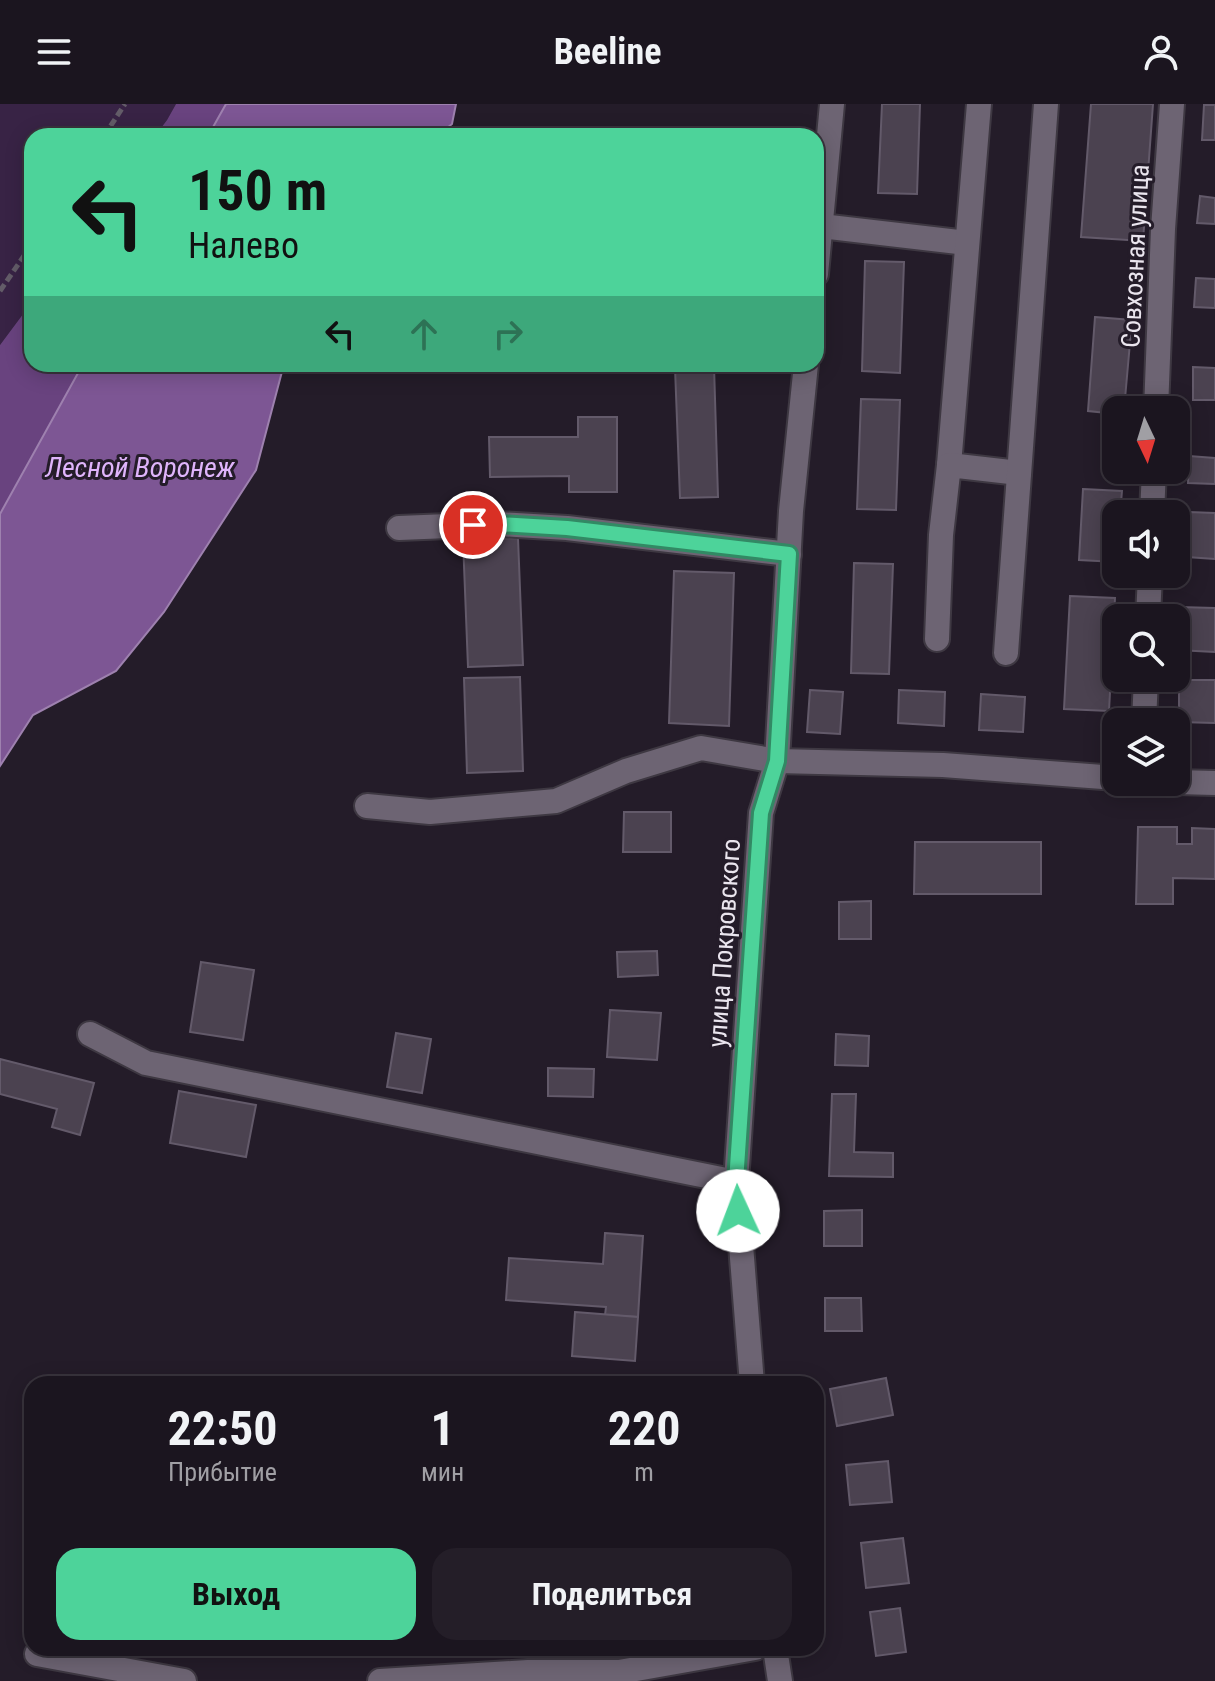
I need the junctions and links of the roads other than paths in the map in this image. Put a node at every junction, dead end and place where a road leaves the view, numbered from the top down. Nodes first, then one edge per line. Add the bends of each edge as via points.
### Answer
1 (832, 104) edge
2 (979, 104) edge
3 (1046, 104) edge
4 (1172, 104) edge
5 (824, 193) edge
6 (824, 226) edge
7 (967, 243) junction
8 (805, 372) edge
9 (1157, 396) edge
10 (949, 465) junction
11 (1019, 473) junction
12 (399, 528) dead end
13 (789, 554) junction
14 (937, 639) dead end
15 (1006, 653) dead end
16 (777, 761) junction
17 (1102, 777) edge
18 (1190, 782) edge
19 (1215, 783) edge
20 (367, 806) dead end
21 (90, 1034) dead end
22 (736, 1182) junction
23 (751, 1376) edge
24 (48, 1656) edge
25 (710, 1656) edge
26 (776, 1656) edge
27 (184, 1681) edge
28 (380, 1681) edge
29 (780, 1681) edge

1 - 5 street
2 - 7 street
3 - 11 street
4 - 9 street, Совхозная улица
6 - 7 street
7 - 10 street
8 - 13 street, улица Покровского
10 - 11 street
10 - 14 street
11 - 15 street
12 - 13 street via 567,528
13 - 16 street, улица Покровского
16 - 17 street via 943,765
16 - 20 street via 701,748 626,771 556,801 430,812
16 - 22 street, улица Покровского via 761,813
18 - 19 street
21 - 22 street via 146,1063
22 - 23 street, улица Покровского
24 - 27 street
25 - 28 street via 619,1672
26 - 29 street

